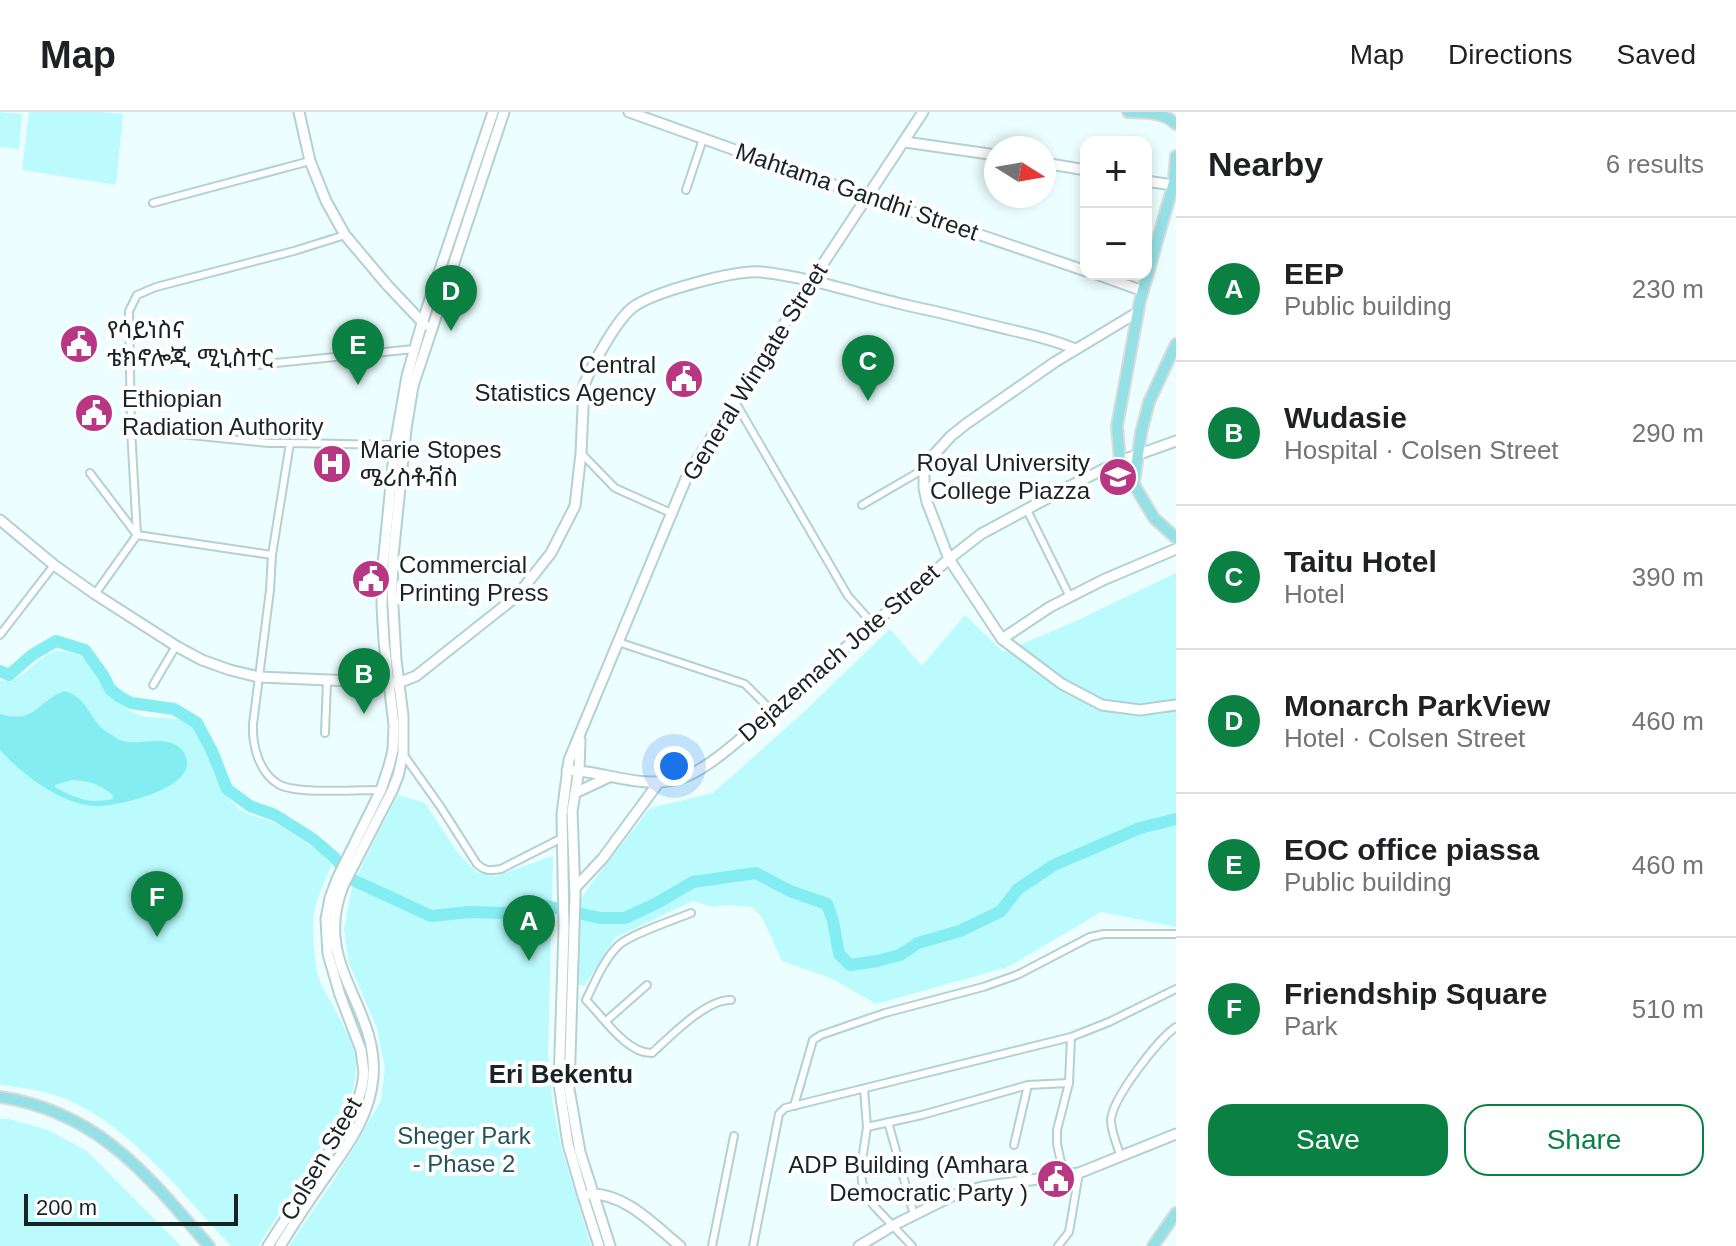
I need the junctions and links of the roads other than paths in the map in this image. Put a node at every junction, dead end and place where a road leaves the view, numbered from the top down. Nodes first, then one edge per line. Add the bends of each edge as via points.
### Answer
1 (299, 112) edge
2 (493, 112) edge
3 (504, 112) edge
4 (629, 112) edge
5 (923, 112) edge
6 (1128, 112) edge
7 (1176, 124) edge
8 (703, 139) junction
9 (905, 142) junction
10 (984, 153) edge
11 (1176, 156) edge
12 (310, 161) junction
13 (1056, 165) edge
14 (1080, 169) edge
15 (1174, 180) edge
16 (1152, 181) edge
17 (686, 190) dead end
18 (869, 195) junction
19 (153, 203) dead end
20 (345, 235) junction
21 (1080, 269) edge
22 (1113, 280) edge
23 (811, 282) junction
24 (1143, 291) junction
25 (1138, 312) junction
26 (427, 326) junction
27 (1176, 344) edge
28 (414, 349) junction
29 (1075, 349) junction
30 (256, 365) dead end
31 (734, 400) junction
32 (405, 405) junction
33 (131, 429) junction
34 (1176, 441) edge
35 (290, 443) junction
36 (395, 445) junction
37 (581, 453) junction
38 (1139, 453) junction
39 (1120, 461) junction
40 (924, 469) junction
41 (90, 473) dead end
42 (1134, 483) junction
43 (862, 505) dead end
44 (1027, 510) junction
45 (671, 513) junction
46 (0, 520) edge
47 (137, 535) junction
48 (1176, 538) edge
49 (1176, 549) edge
50 (272, 555) junction
51 (949, 559) junction
52 (54, 565) junction
53 (95, 594) junction
54 (1070, 597) junction
55 (873, 624) junction
56 (0, 635) edge
57 (1002, 639) junction
58 (618, 642) junction
59 (176, 646) junction
60 (259, 677) junction
61 (327, 681) junction
62 (394, 683) junction
63 (153, 685) dead end
64 (1176, 705) edge
65 (772, 711) junction
66 (325, 733) dead end
67 (580, 736) junction
68 (403, 754) junction
69 (567, 770) junction
70 (579, 770) junction
71 (609, 777) junction
72 (659, 782) junction
73 (381, 790) junction
74 (575, 793) junction
75 (562, 838) junction
76 (360, 841) junction
77 (575, 891) junction
78 (691, 913) dead end
79 (568, 930) junction
80 (1176, 934) edge
81 (647, 985) dead end
82 (1176, 989) edge
83 (572, 992) junction
84 (586, 1000) junction
85 (731, 1000) dead end
86 (606, 1021) junction
87 (1176, 1027) edge
88 (1071, 1037) junction
89 (1069, 1083) junction
90 (1028, 1085) junction
91 (367, 1088) junction
92 (864, 1089) junction
93 (0, 1097) edge
94 (794, 1106) junction
95 (888, 1122) junction
96 (867, 1127) junction
97 (1176, 1134) edge
98 (734, 1136) dead end
99 (1014, 1145) dead end
100 (1121, 1157) junction
101 (1079, 1173) junction
102 (1064, 1176) junction
103 (588, 1195) junction
104 (1176, 1213) edge
105 (914, 1215) junction
106 (894, 1225) junction
107 (209, 1246) edge
108 (268, 1246) edge
109 (280, 1246) edge
110 (599, 1246) edge
111 (610, 1246) edge
112 (680, 1246) edge
113 (712, 1246) edge
114 (753, 1246) edge
115 (859, 1246) edge
116 (912, 1246) edge
117 (1058, 1246) edge
118 (1153, 1246) edge

1 - 12 main road
2 - 26 main road
3 - 26 main road
4 - 8 main road, Mahtama Gandhi Street
5 - 9 main road, General Wingate Street
6 - 7 main road via 1163,116
8 - 17 street
8 - 18 main road, Mahtama Gandhi Street
9 - 10 main road
9 - 18 main road, General Wingate Street
11 - 15 main road
12 - 19 street
12 - 20 main road
13 - 14 main road
15 - 16 main road
15 - 24 main road
18 - 21 main road, Mahtama Gandhi Street
18 - 23 main road, General Wingate Street
20 - 26 main road
20 - 33 street via 137,295 128,322
22 - 24 main road
23 - 29 main road
23 - 31 main road, General Wingate Street
23 - 37 main road via 748,272 665,293 629,310 584,385
24 - 25 main road
25 - 29 main road
25 - 39 main road via 1117,426
26 - 28 main road
26 - 32 main road
27 - 38 main road via 1149,402
28 - 30 street
28 - 32 main road
29 - 40 main road via 966,424
31 - 45 main road, General Wingate Street via 688,474
31 - 55 street via 848,596
32 - 36 main road
32 - 62 main road via 392,570
33 - 35 street
33 - 47 street
34 - 38 main road, Dejazemach Jote Street
35 - 36 street
35 - 50 street
36 - 62 main road via 382,606
37 - 45 street via 615,488
37 - 62 main road via 575,506 539,570 517,596 416,676
38 - 39 main road, Dejazemach Jote Street
38 - 42 main road
39 - 42 main road
39 - 44 main road, Dejazemach Jote Street
40 - 43 street
40 - 51 main road via 927,502
41 - 47 street
42 - 48 main road via 1154,518
44 - 51 main road, Dejazemach Jote Street via 981,534
44 - 54 street
45 - 58 main road, General Wingate Street
46 - 52 main road
47 - 50 street
47 - 53 street
49 - 54 main road
50 - 60 street
51 - 55 main road, Dejazemach Jote Street
51 - 57 main road
52 - 53 main road
52 - 56 street
53 - 59 main road
54 - 57 main road
55 - 65 main road, Dejazemach Jote Street
57 - 64 main road via 1062,684 1102,705 1140,710
58 - 65 street via 745,684
58 - 67 main road, General Wingate Street
59 - 60 main road
59 - 63 street
60 - 61 main road
60 - 73 street via 253,736 262,765 277,783 303,790
61 - 62 main road
61 - 66 street
62 - 68 main road via 403,716
62 - 73 main road via 393,750
65 - 72 main road, Dejazemach Jote Street via 708,764 687,777
67 - 69 main road, General Wingate Street
67 - 70 main road, General Wingate Street
68 - 75 street via 483,869 501,869
68 - 76 main road via 392,791
69 - 70 main road, Dejazemach Jote Street
69 - 75 main road, General Wingate Street
70 - 71 main road, Dejazemach Jote Street
70 - 74 main road, General Wingate Street
71 - 72 main road, Dejazemach Jote Street
71 - 74 main road
72 - 77 main road
73 - 76 main road
74 - 77 main road, General Wingate Street
75 - 79 main road, General Wingate Street
76 - 91 main road, Colsen Steet via 330,898 326,919 328,954 361,1050
77 - 79 main road, General Wingate Street
78 - 84 street via 623,942
79 - 83 main road, General Wingate Street
79 - 103 main road, General Wingate Street via 559,1084 568,1144
80 - 94 street via 1090,937 1017,975 821,1035 813,1040
81 - 86 street
82 - 88 street
83 - 84 street
83 - 103 main road, General Wingate Street via 569,1089
84 - 86 street
85 - 86 street via 701,1012 652,1053 634,1049
87 - 100 street via 1153,1049 1112,1109
88 - 89 street
88 - 92 street
89 - 90 street
89 - 102 street via 1057,1130
90 - 95 street
90 - 99 street
91 - 108 main road, Colsen Steet
91 - 109 main road via 369,1103 348,1144
92 - 94 street
92 - 96 street
93 - 107 main road via 43,1107 106,1140 142,1170
94 - 114 street via 779,1114
95 - 96 street
95 - 105 street
96 - 106 street via 862,1182 867,1196
97 - 100 main road
98 - 113 street
100 - 101 main road
101 - 102 main road
101 - 117 street via 1069,1232
102 - 105 main road via 982,1187
103 - 110 main road, General Wingate Street
103 - 111 main road, General Wingate Street
103 - 112 main road via 616,1198
104 - 118 main road
105 - 106 main road
106 - 115 main road
106 - 116 street

